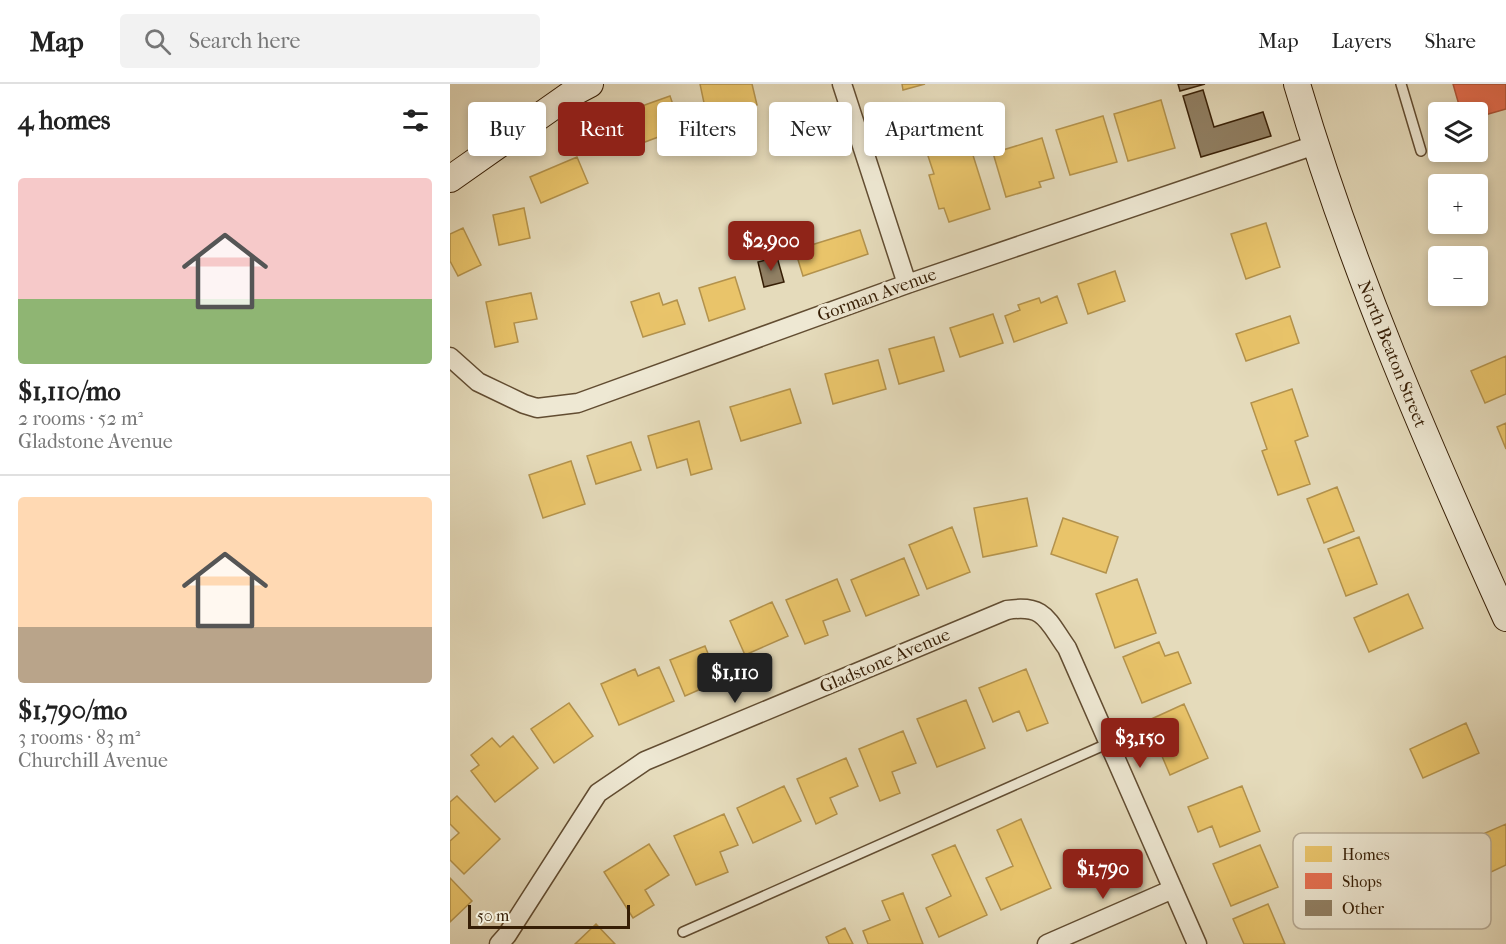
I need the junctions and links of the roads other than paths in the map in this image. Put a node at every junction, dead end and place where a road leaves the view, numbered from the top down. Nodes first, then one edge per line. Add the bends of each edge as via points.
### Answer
1 (590, 84) edge
2 (842, 84) edge
3 (1297, 84) edge
4 (1401, 84) edge
5 (1315, 145) junction
6 (1421, 151) dead end
7 (450, 179) edge
8 (906, 284) junction
9 (450, 357) edge
10 (1506, 618) edge
11 (1109, 743) junction
12 (1173, 889) junction
13 (683, 932) dead end
14 (499, 944) edge
15 (1047, 944) edge
16 (1197, 944) edge

1 - 7 main road
2 - 8 street
3 - 5 main road, North Beaton Street
4 - 6 lane
5 - 8 street, Gorman Avenue
5 - 10 main road, North Beaton Street via 1366,293
8 - 9 street, Gorman Avenue via 578,403 537,408 524,404 478,382
11 - 12 street
11 - 13 lane
11 - 14 street, Gladstone Avenue via 1067,648 1044,616 1024,607 1007,610 645,761 598,794
12 - 15 street
12 - 16 street

